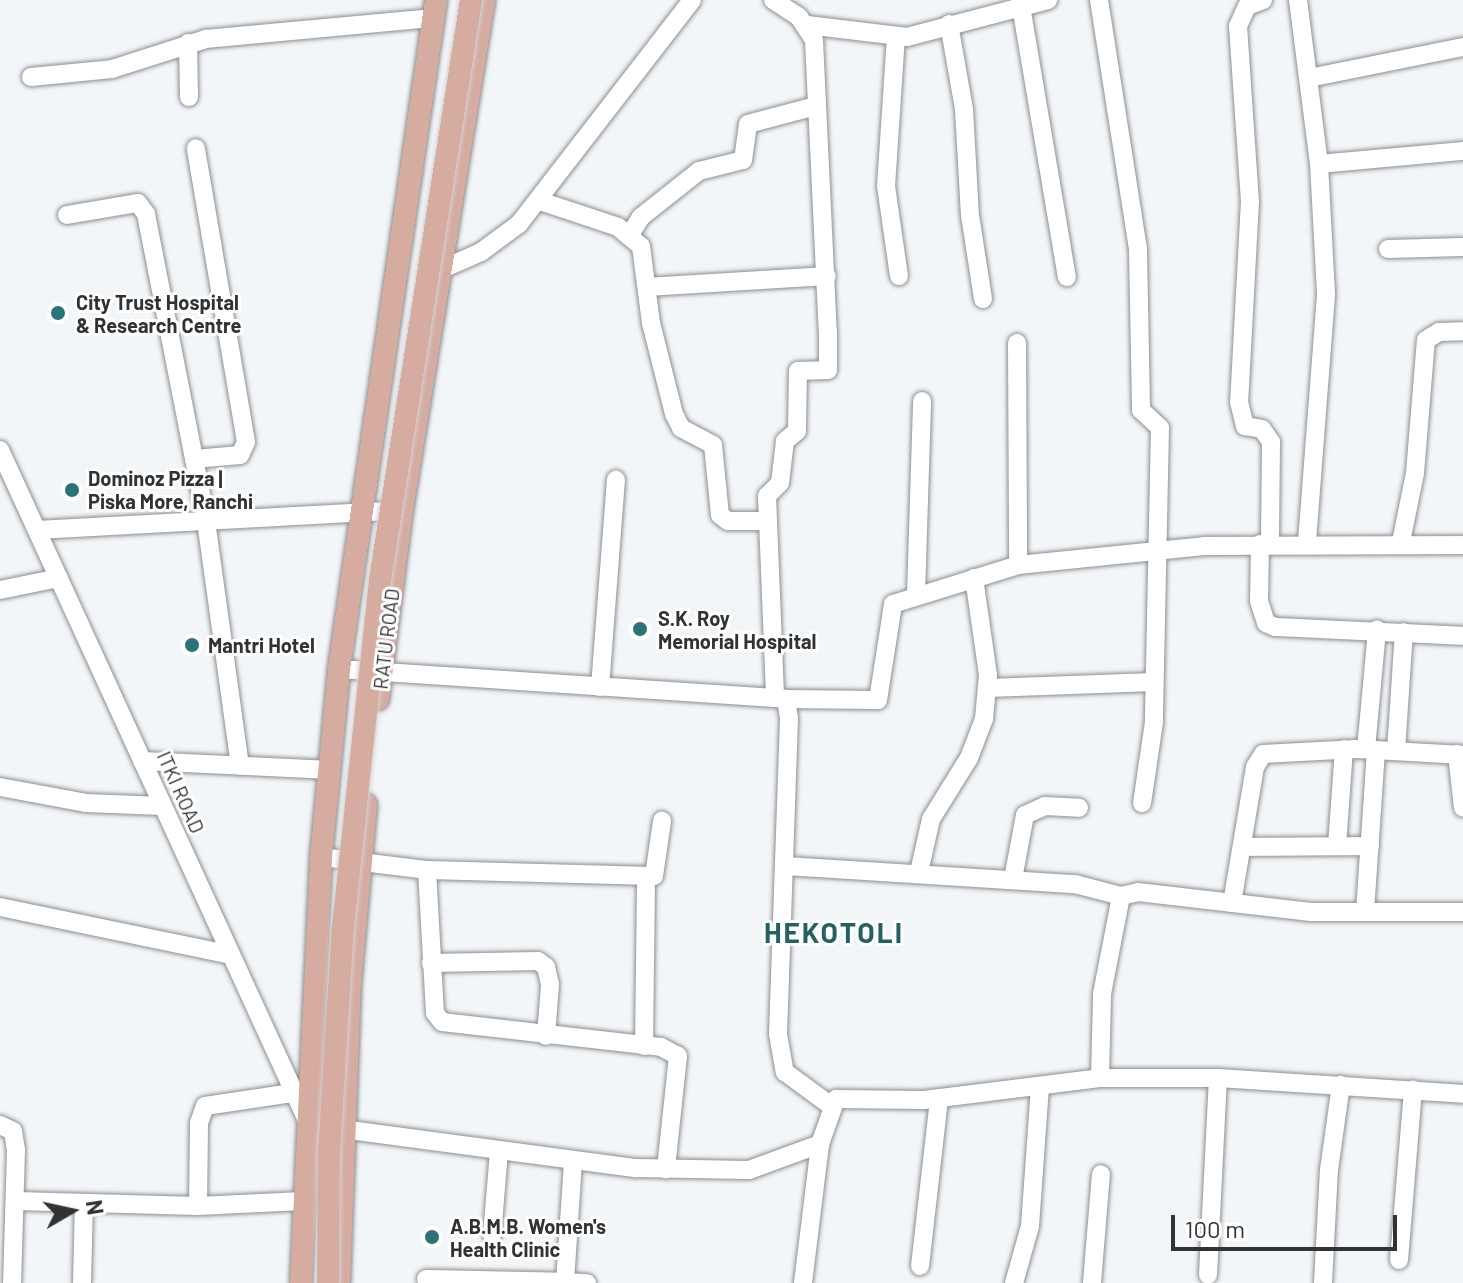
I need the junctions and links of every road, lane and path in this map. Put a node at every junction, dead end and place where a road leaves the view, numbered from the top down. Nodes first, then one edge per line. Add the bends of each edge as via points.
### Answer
1 (457, 0) edge
2 (471, 0) edge
3 (484, 0) edge
4 (692, 0) edge
5 (773, 0) edge
6 (1048, 0) edge
7 (1099, 0) edge
8 (1263, 0) edge
9 (1298, 0) edge
10 (1021, 6) junction
11 (434, 9) edge
12 (949, 24) junction
13 (807, 25) junction
14 (896, 36) junction
15 (188, 43) junction
16 (1463, 47) edge
17 (31, 77) dead end
18 (1309, 78) junction
19 (189, 97) dead end
20 (816, 106) junction
21 (196, 148) dead end
22 (1463, 151) edge
23 (1319, 164) junction
24 (540, 201) junction
25 (67, 215) dead end
26 (631, 233) junction
27 (1463, 247) edge
28 (1388, 249) dead end
29 (440, 270) junction
30 (827, 276) junction
31 (899, 276) dead end
32 (1067, 277) dead end
33 (647, 287) junction
34 (983, 299) dead end
35 (1463, 331) edge
36 (1017, 343) dead end
37 (922, 401) dead end
38 (0, 450) edge
39 (194, 459) junction
40 (616, 480) dead end
41 (361, 510) junction
42 (402, 510) junction
43 (206, 521) junction
44 (768, 521) junction
45 (37, 530) junction
46 (1401, 542) junction
47 (1307, 543) junction
48 (1265, 544) junction
49 (1463, 545) edge
50 (1155, 552) junction
51 (1018, 565) junction
52 (59, 578) junction
53 (974, 578) junction
54 (0, 590) edge
55 (916, 595) junction
56 (1377, 630) junction
57 (1404, 632) junction
58 (1463, 636) edge
59 (339, 669) junction
60 (381, 675) junction
61 (1154, 682) junction
62 (600, 687) junction
63 (988, 688) junction
64 (780, 698) junction
65 (1344, 749) junction
66 (1371, 749) junction
67 (1396, 751) junction
68 (1460, 755) edge
69 (142, 761) junction
70 (240, 766) junction
71 (331, 770) junction
72 (0, 787) edge
73 (1142, 803) dead end
74 (162, 806) junction
75 (1079, 808) dead end
76 (1463, 808) edge
77 (662, 821) dead end
78 (1337, 846) junction
79 (1370, 846) junction
80 (1242, 847) junction
81 (321, 857) junction
82 (362, 862) junction
83 (786, 866) junction
84 (427, 870) junction
85 (919, 872) junction
86 (646, 876) junction
87 (1013, 879) junction
88 (1121, 896) junction
89 (1232, 903) junction
90 (1463, 906) edge
91 (0, 907) edge
92 (1365, 912) junction
93 (1463, 912) edge
94 (231, 955) junction
95 (431, 963) junction
96 (546, 1036) junction
97 (644, 1046) junction
98 (1100, 1078) junction
99 (1218, 1078) junction
100 (1341, 1085) junction
101 (1040, 1086) junction
102 (1413, 1090) junction
103 (292, 1093) junction
104 (1463, 1094) edge
105 (939, 1098) junction
106 (830, 1105) junction
107 (306, 1118) junction
108 (0, 1125) edge
109 (342, 1129) junction
110 (820, 1144) junction
111 (499, 1151) junction
112 (573, 1162) junction
113 (666, 1169) junction
114 (1101, 1174) dead end
115 (10, 1190) edge
116 (302, 1201) junction
117 (84, 1203) junction
118 (198, 1206) junction
119 (492, 1235) dead end
120 (1399, 1260) dead end
121 (920, 1266) dead end
122 (1208, 1275) dead end
123 (426, 1279) dead end
124 (565, 1282) edge
125 (12, 1283) edge
126 (82, 1283) edge
127 (301, 1283) edge
128 (314, 1283) edge
129 (328, 1283) edge
130 (339, 1283) edge
131 (587, 1283) edge
132 (803, 1283) edge
133 (1014, 1283) edge
134 (1092, 1283) edge
135 (1323, 1283) edge

1 - 128 main road via 410,315 387,428 345,758 315,1152
2 - 129 main road, bridge via 424,317 401,431 366,704 343,927 329,1153
3 - 29 main road, RATU ROAD
4 - 24 street
5 - 13 street
6 - 10 street
7 - 50 street via 1138,250 1141,410 1160,428
8 - 48 street via 1247,6 1238,26 1250,201 1239,402 1245,426 1262,429 1271,442
9 - 18 street
10 - 12 street
10 - 32 street
11 - 15 street
11 - 41 main road, RATU ROAD
12 - 14 street
12 - 34 street via 964,109 970,215
13 - 14 street
13 - 20 street via 814,40
14 - 31 street via 886,186
15 - 17 street via 112,69
15 - 19 street
16 - 18 street
18 - 23 street
20 - 26 street via 748,124 743,160 699,171 641,217
20 - 30 street
21 - 39 street via 246,442 240,455
22 - 23 street
23 - 47 street via 1326,295
24 - 26 street
24 - 29 street via 496,243
25 - 39 street via 143,205
26 - 33 street via 641,246
27 - 28 street
29 - 42 main road, RATU ROAD
30 - 33 street
30 - 44 street via 828,370 798,371 797,431 780,451 780,483 767,496
33 - 44 street via 674,414 681,428 713,445 717,455 720,515 728,521
35 - 46 street via 1439,332 1426,340 1415,473
36 - 51 street
37 - 55 street
38 - 45 street, ITKI ROAD
39 - 43 street
40 - 62 street
41 - 42 street
41 - 43 street
41 - 59 main road, RATU ROAD
42 - 60 main road, RATU ROAD
43 - 45 street
43 - 70 street
44 - 64 street
45 - 52 street, ITKI ROAD
46 - 47 street
46 - 49 street
47 - 48 street
48 - 50 street
48 - 56 street via 1259,601 1266,623
50 - 51 street
50 - 61 street
51 - 53 street
52 - 54 street
52 - 69 street, ITKI ROAD
53 - 55 street
53 - 63 street
55 - 64 street via 893,604 888,616 883,694 878,700
56 - 57 street
56 - 66 street
57 - 58 street
57 - 67 street
59 - 60 street
59 - 71 main road, RATU ROAD
60 - 62 street
60 - 82 main road, RATU ROAD
61 - 63 street
61 - 73 street
62 - 64 street
63 - 85 street via 980,734 931,819
64 - 83 street
65 - 66 street
65 - 78 street
65 - 80 street via 1257,758
66 - 67 street
66 - 79 street
67 - 68 street
68 - 76 street
69 - 70 street
69 - 74 street, ITKI ROAD
70 - 71 street
71 - 81 main road, RATU ROAD
72 - 74 street via 86,803
74 - 94 street, ITKI ROAD
75 - 87 street via 1045,806 1025,815
77 - 86 street via 658,868 654,876
78 - 79 street
78 - 80 street
79 - 92 street
80 - 89 street
81 - 82 street
81 - 107 main road, RATU ROAD
82 - 84 street
82 - 109 main road, RATU ROAD
83 - 85 street
83 - 106 street via 780,1050 793,1082
84 - 86 street
84 - 95 street
85 - 87 street
86 - 97 street
87 - 88 street via 1075,884
88 - 89 street via 1138,892
88 - 98 street via 1102,994
89 - 92 street
90 - 93 street
91 - 94 street
92 - 93 street
94 - 103 street, ITKI ROAD
95 - 96 street via 435,1013 442,1022
95 - 96 street via 538,961 546,967 550,985
96 - 97 street
97 - 113 street via 673,1052 681,1065
98 - 99 street
98 - 101 street
99 - 100 street
99 - 122 street
100 - 102 street
100 - 135 street via 1329,1170
101 - 105 street
101 - 133 street via 1030,1226
102 - 104 street
102 - 120 street
103 - 107 street, ITKI ROAD
103 - 118 street via 205,1106 199,1123
105 - 106 street via 846,1097
105 - 121 street
106 - 110 street
107 - 109 street
107 - 116 main road, RATU ROAD
108 - 115 street via 13,1131
109 - 111 street
109 - 130 main road, RATU ROAD
110 - 113 street via 749,1170
110 - 132 street
111 - 112 street
111 - 119 street
112 - 113 street
112 - 124 street
114 - 134 street
115 - 117 street
115 - 125 street
116 - 118 street
116 - 127 main road, RATU ROAD
117 - 118 street
117 - 126 street
123 - 124 street
124 - 131 street

